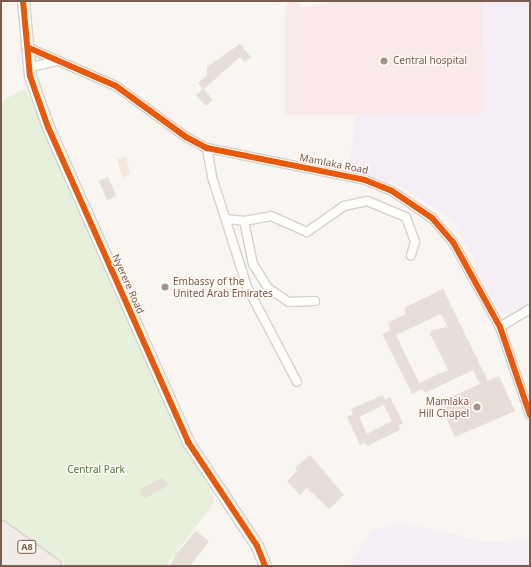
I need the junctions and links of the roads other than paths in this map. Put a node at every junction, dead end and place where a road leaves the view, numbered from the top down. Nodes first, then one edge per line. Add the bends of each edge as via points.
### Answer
1 (23, 1) edge
2 (29, 48) junction
3 (53, 62) junction
4 (30, 67) junction
5 (208, 148) junction
6 (226, 219) junction
7 (244, 221) junction
8 (411, 255) dead end
9 (314, 301) dead end
10 (530, 309) edge
11 (500, 327) junction
12 (297, 382) dead end
13 (530, 415) edge
14 (1, 528) edge
15 (1, 539) edge
16 (1, 553) edge
17 (262, 563) edge
18 (19, 566) edge
19 (38, 566) edge
20 (54, 566) edge

1 - 2 street, Nyerere Road
2 - 3 street, Mamlaka Road
2 - 4 street, Nyerere Road
3 - 4 street
3 - 5 street, Mamlaka Road via 116,86
4 - 17 street, Nyerere Road via 35,97 162,387 188,442
5 - 6 street
5 - 11 street, Mamlaka Road via 258,161 358,178 392,191 444,230
6 - 7 street
6 - 12 street via 248,287
7 - 8 street via 271,216 307,232 344,206 368,201 406,217 415,242
7 - 9 street via 254,264 268,288 289,302
10 - 11 street
11 - 13 street, Mamlaka Road
14 - 20 highway, A8
15 - 19 highway
16 - 18 highway

